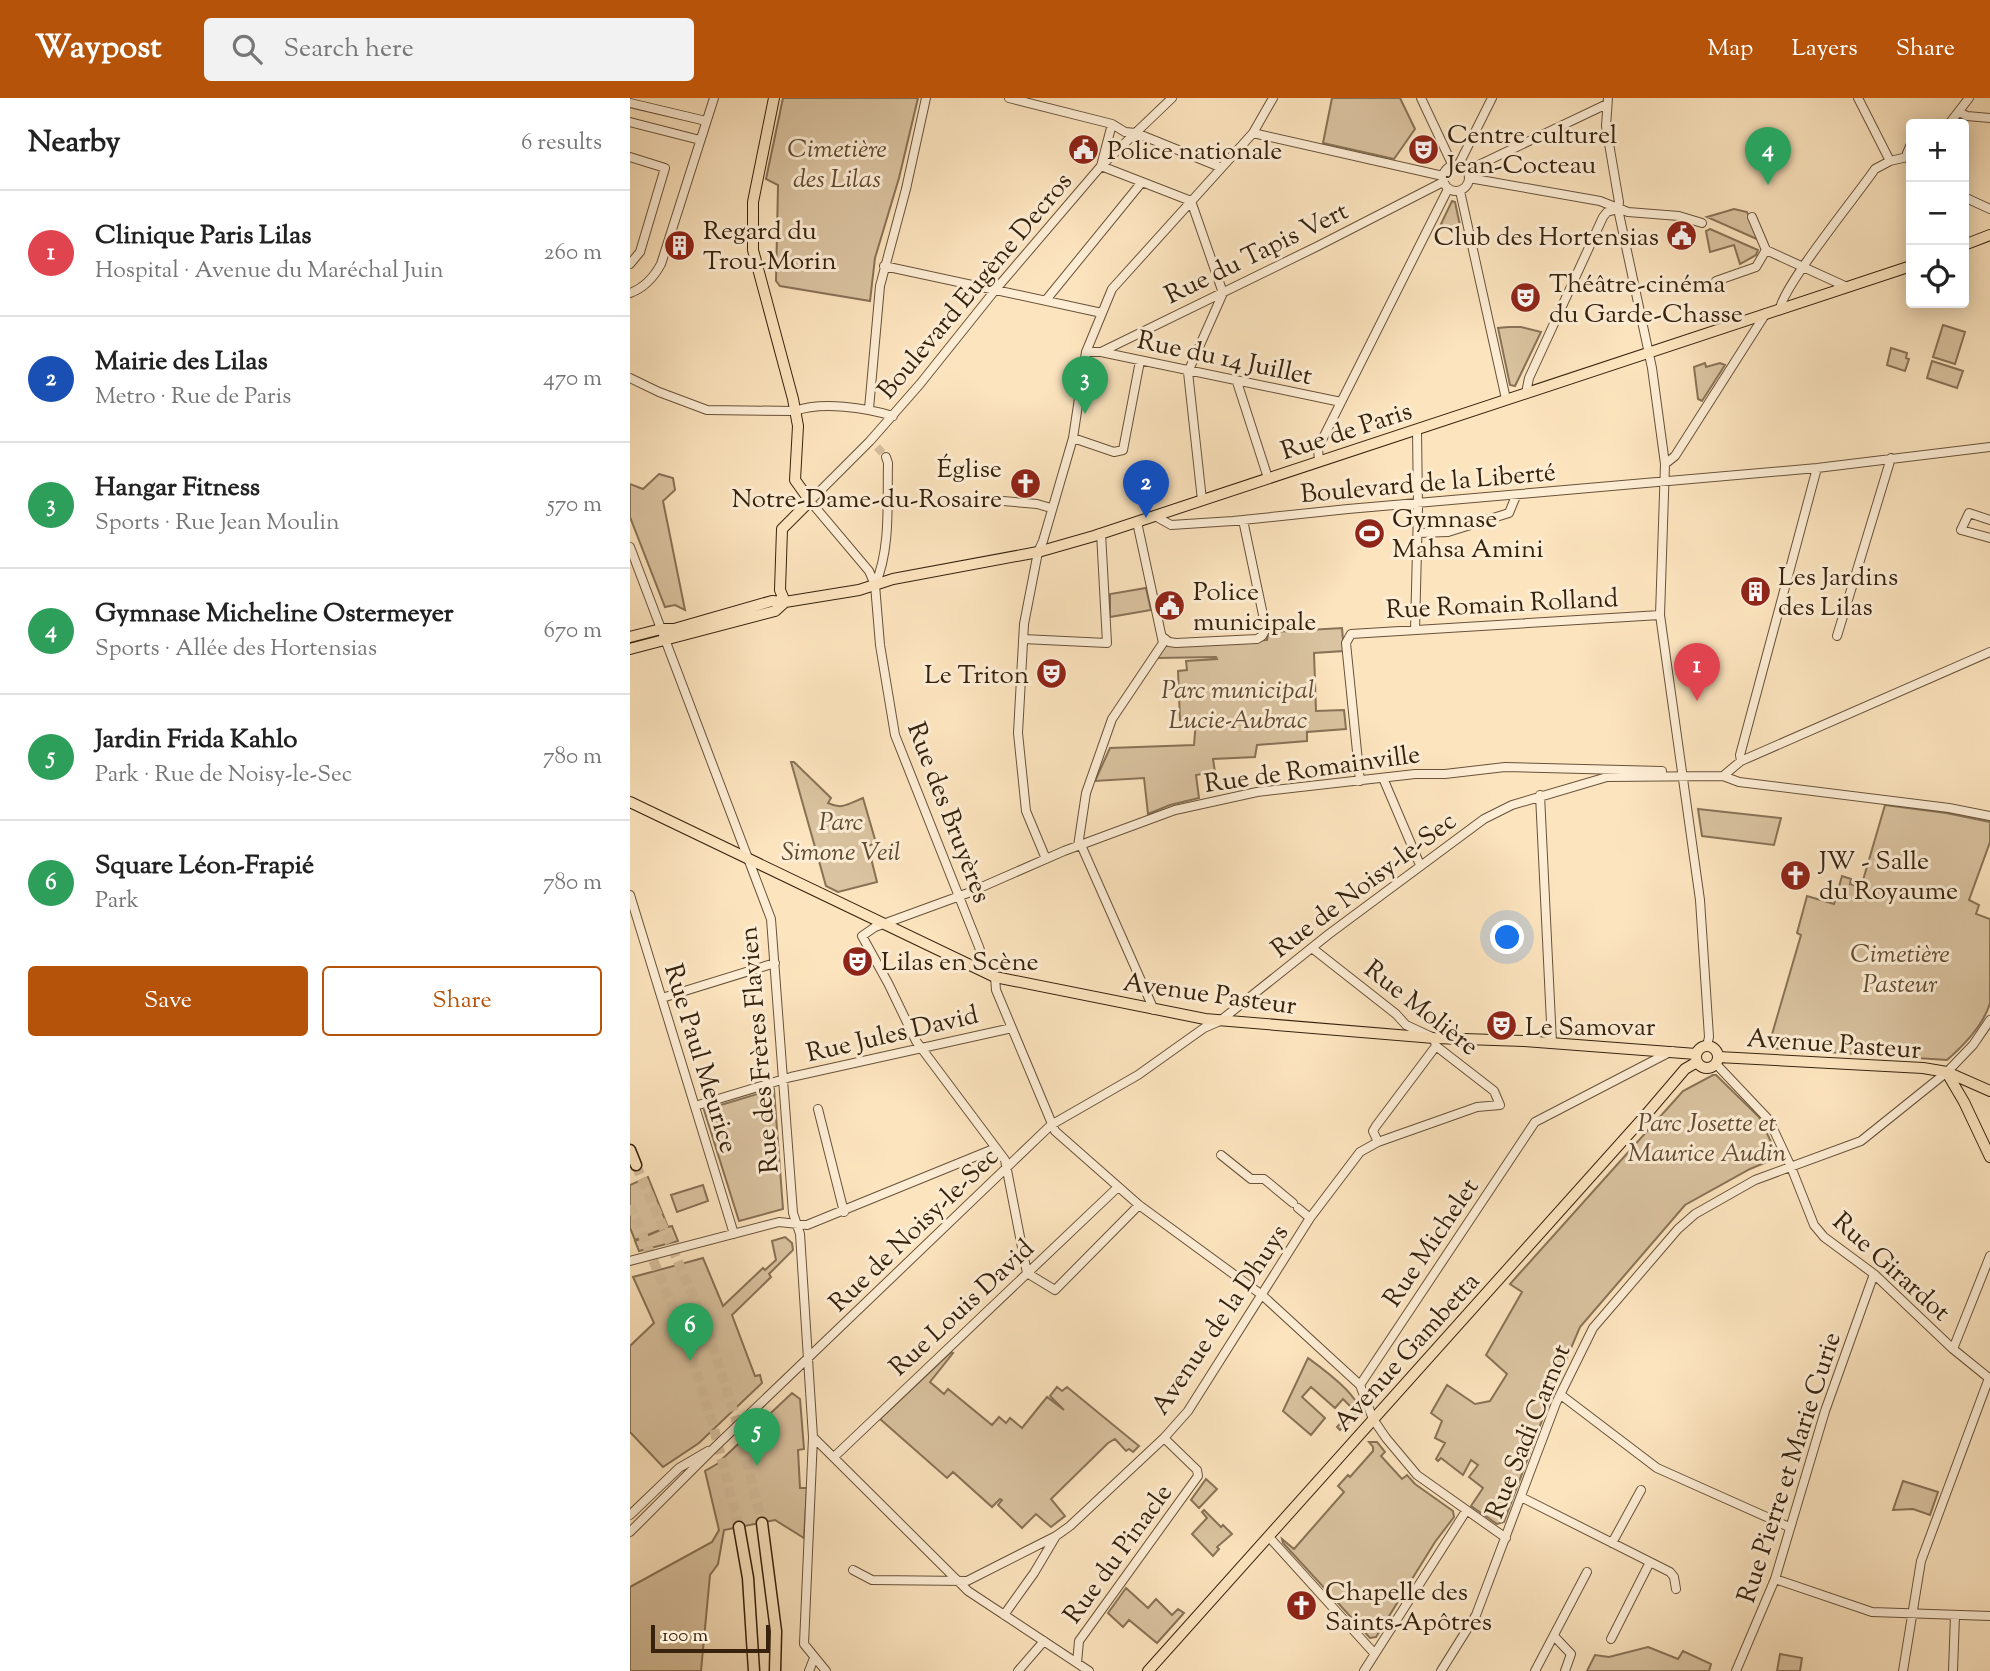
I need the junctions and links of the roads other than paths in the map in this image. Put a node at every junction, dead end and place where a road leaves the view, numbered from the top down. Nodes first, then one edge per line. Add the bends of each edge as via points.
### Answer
1 (713, 98) edge
2 (774, 98) edge
3 (926, 98) edge
4 (1009, 98) edge
5 (1172, 98) edge
6 (1273, 98) edge
7 (1421, 98) edge
8 (1492, 98) edge
9 (1858, 98) edge
10 (1969, 98) edge
11 (1607, 101) edge
12 (630, 103) edge
13 (1959, 112) junction
14 (1990, 118) edge
15 (1953, 119) edge
16 (706, 121) junction
17 (630, 122) edge
18 (1112, 124) junction
19 (1136, 133) junction
20 (1253, 133) junction
21 (700, 140) junction
22 (630, 157) edge
23 (1890, 160) junction
24 (1906, 160) edge
25 (1101, 166) junction
26 (1456, 166) junction
27 (1220, 167) junction
28 (1468, 175) junction
29 (1142, 182) junction
30 (1445, 182) junction
31 (1460, 191) junction
32 (1969, 199) edge
33 (1191, 201) junction
34 (1618, 209) junction
35 (1990, 209) edge
36 (1752, 217) dead end
37 (1702, 223) dead end
38 (1990, 235) edge
39 (1969, 243) edge
40 (1766, 250) junction
41 (630, 264) edge
42 (884, 266) junction
43 (1804, 268) junction
44 (1906, 268) edge
45 (1716, 281) dead end
46 (1847, 287) junction
47 (996, 289) junction
48 (630, 293) edge
49 (1223, 293) junction
50 (1046, 300) junction
51 (1780, 309) junction
52 (1102, 313) junction
53 (1766, 313) junction
54 (1086, 352) junction
55 (1101, 352) junction
56 (1649, 352) junction
57 (1140, 361) junction
58 (1188, 372) junction
59 (630, 379) edge
60 (1237, 382) junction
61 (1526, 393) junction
62 (1506, 400) junction
63 (1341, 402) junction
64 (869, 409) junction
65 (795, 411) junction
66 (892, 416) junction
67 (1417, 429) junction
68 (1073, 438) junction
69 (1990, 447) edge
70 (886, 457) tunnel mouth
71 (1891, 458) junction
72 (1319, 461) junction
73 (1665, 464) junction
74 (1817, 468) junction
75 (1268, 478) junction
76 (1665, 482) junction
77 (1516, 496) junction
78 (991, 500) dead end
79 (1202, 500) junction
80 (810, 501) junction
81 (1418, 504) junction
82 (1051, 508) junction
83 (1155, 516) junction
84 (1243, 520) junction
85 (1990, 520) edge
86 (1137, 523) junction
87 (1418, 533) junction
88 (1101, 534) junction
89 (1990, 538) edge
90 (630, 547) edge
91 (1038, 552) junction
92 (874, 585) junction
93 (785, 602) junction
94 (1660, 615) junction
95 (661, 629) junction
96 (1415, 630) junction
97 (1837, 636) dead end
98 (630, 637) edge
99 (1023, 639) junction
100 (666, 640) junction
101 (1163, 641) junction
102 (630, 649) edge
103 (1990, 652) edge
104 (1741, 761) junction
105 (1594, 770) junction
106 (1682, 775) junction
107 (1723, 776) junction
108 (1383, 779) junction
109 (1594, 780) junction
110 (1360, 781) junction
111 (1540, 795) junction
112 (630, 802) edge
113 (1990, 816) edge
114 (1080, 846) junction
115 (747, 858) junction
116 (1046, 859) junction
117 (1420, 865) junction
118 (630, 895) edge
119 (959, 897) junction
120 (886, 923) junction
121 (1312, 948) junction
122 (775, 963) junction
123 (976, 968) junction
124 (995, 977) junction
125 (662, 998) junction
126 (1154, 1010) junction
127 (1990, 1020) edge
128 (1220, 1021) junction
129 (1012, 1028) junction
130 (1435, 1042) junction
131 (1552, 1043) junction
132 (1707, 1046) junction
133 (920, 1048) junction
134 (1672, 1051) junction
135 (1697, 1058) junction
136 (1717, 1060) junction
137 (1947, 1072) junction
138 (782, 1079) junction
139 (1990, 1091) edge
140 (1500, 1105) joint
141 (695, 1106) junction
142 (818, 1109) dead end
143 (1051, 1125) junction
144 (1378, 1142) junction
145 (996, 1148) junction
146 (630, 1150) edge
147 (1221, 1155) dead end
148 (1990, 1157) edge
149 (636, 1165) dead end
150 (1006, 1167) junction
151 (1791, 1167) junction
152 (1118, 1187) junction
153 (1139, 1205) junction
154 (844, 1212) junction
155 (1310, 1218) junction
156 (795, 1223) junction
157 (734, 1234) junction
158 (1990, 1256) edge
159 (630, 1261) edge
160 (1027, 1273) junction
161 (1874, 1274) junction
162 (1262, 1295) junction
163 (1953, 1349) junction
164 (808, 1359) junction
165 (1989, 1378) edge
166 (1360, 1385) junction
167 (1561, 1395) junction
168 (1373, 1419) junction
169 (813, 1437) junction
170 (1164, 1438) junction
171 (714, 1448) junction
172 (834, 1457) junction
173 (1640, 1490) dead end
174 (1521, 1497) junction
175 (1466, 1511) junction
176 (630, 1515) edge
177 (762, 1523) tunnel mouth
178 (739, 1527) tunnel mouth
179 (1789, 1527) junction
180 (630, 1532) edge
181 (1056, 1536) junction
182 (1269, 1537) junction
183 (1506, 1538) junction
184 (1612, 1543) junction
185 (1650, 1562) junction
186 (853, 1570) dead end
187 (1587, 1572) dead end
188 (1775, 1579) junction
189 (959, 1583) junction
190 (1676, 1589) dead end
191 (1004, 1615) junction
192 (1912, 1615) junction
193 (1955, 1615) junction
194 (1990, 1616) edge
195 (1554, 1636) junction
196 (1611, 1639) dead end
197 (1044, 1641) junction
198 (1374, 1653) junction
199 (814, 1658) junction
200 (1077, 1664) junction
201 (1366, 1670) edge
202 (754, 1671) edge
203 (775, 1671) edge
204 (809, 1671) edge
205 (826, 1671) edge
206 (1018, 1671) edge
207 (1089, 1671) edge
208 (1148, 1671) edge
209 (1441, 1671) edge
210 (1535, 1671) edge
211 (1565, 1671) edge
212 (1736, 1671) edge
213 (1903, 1671) edge
214 (1953, 1671) edge

1 - 16 street
2 - 65 main road via 753,202 753,250
3 - 42 street
4 - 18 street
5 - 19 street, Boulevard Eugène Decros
6 - 20 street
7 - 26 street
8 - 26 street
9 - 23 street
10 - 13 street
11 - 28 street
11 - 34 street via 1606,127
12 - 16 street
13 - 14 street
13 - 15 street
16 - 21 street
17 - 21 street
18 - 19 street
18 - 25 street
19 - 25 street, Boulevard Eugène Decros
19 - 27 street
20 - 27 street
20 - 30 street
21 - 48 street via 661,264 651,279
22 - 41 street via 665,169 640,252
23 - 24 street
23 - 43 street via 1875,169
25 - 29 street
25 - 47 street, Boulevard Eugène Decros
26 - 28 street
26 - 30 street via 1444,172
27 - 33 street
28 - 31 street via 1466,187
28 - 34 street via 1600,201
29 - 33 street
29 - 50 street
30 - 31 street
30 - 49 street, Rue du Tapis Vert
30 - 63 street
31 - 62 street
32 - 35 street
33 - 49 street
33 - 52 street via 1112,289
34 - 37 street
34 - 56 street
34 - 61 street via 1603,218
36 - 40 street
38 - 39 main road
40 - 43 street
40 - 45 street via 1756,267
42 - 47 street
42 - 64 street
43 - 46 street
43 - 51 street
44 - 46 main road, Rue de Paris
46 - 51 main road, Rue de Paris
47 - 50 street
47 - 66 street, Boulevard Eugène Decros
49 - 55 street, Rue du Tapis Vert
49 - 58 street
50 - 52 street
51 - 53 main road, Rue de Paris
52 - 54 street
53 - 56 main road, Rue de Paris
53 - 73 street via 1675,456
54 - 55 street, Rue du Tapis Vert
54 - 68 street
55 - 57 street, Rue du 14 Juillet
56 - 61 main road, Rue de Paris
56 - 73 street
57 - 58 street, Rue du 14 Juillet
57 - 68 street via 1122,450 1114,452
58 - 60 street, Rue du 14 Juillet
58 - 79 street
59 - 65 street via 706,410
60 - 63 street, Rue du 14 Juillet
60 - 75 street
61 - 62 main road, Rue de Paris
62 - 67 main road, Rue de Paris
63 - 72 street via 1318,448
64 - 65 street via 806,407
64 - 66 street
65 - 80 main road via 794,480
66 - 80 street, Boulevard Eugène Decros via 873,444
67 - 72 main road, Rue de Paris
67 - 81 street
68 - 82 street
69 - 71 street, Boulevard de la Liberté
70 - 92 street via 885,539 882,569
71 - 74 street, Boulevard de la Liberté
71 - 97 street
72 - 75 main road, Rue de Paris
73 - 76 street
74 - 76 street, Boulevard de la Liberté
74 - 104 street
75 - 79 main road, Rue de Paris
76 - 77 street, Boulevard de la Liberté
76 - 94 street
77 - 81 street, Boulevard de la Liberté
77 - 87 street via 1509,513 1448,532
78 - 82 street
79 - 83 main road, Rue de Paris
80 - 92 street via 869,571
80 - 93 main road via 782,529 780,590
81 - 84 street, Boulevard de la Liberté
81 - 87 street
82 - 91 street
83 - 84 street, Boulevard de la Liberté via 1171,525
83 - 86 main road, Rue de Paris
84 - 101 street via 1266,629 1262,636
85 - 89 street via 1969,513 1961,530
86 - 88 main road, Rue de Paris
86 - 101 street
87 - 96 street
88 - 91 main road, Rue de Paris
88 - 99 street via 1107,643
90 - 95 street, Rue des Frères Flavien
91 - 92 main road, Rue de Paris
91 - 99 street
92 - 93 main road, Rue de Paris
92 - 119 street, Rue des Bruyères via 895,735
93 - 95 main road, Rue de Paris via 772,601
93 - 100 main road, Rue de Paris via 775,611
94 - 96 street, Rue Romain Rolland
94 - 106 street
95 - 98 main road, Rue de Paris
95 - 100 street, Rue des Frères Flavien
96 - 110 street, Rue Romain Rolland via 1348,637
99 - 116 street via 1018,733 1026,811
100 - 102 main road, Rue de Paris
100 - 115 street, Rue des Frères Flavien
101 - 114 street via 1112,719 1086,793
103 - 104 street
104 - 107 street
105 - 106 street, Rue de Romainville
105 - 108 street, Rue de Romainville via 1505,766
105 - 109 street via 1598,774
106 - 107 street, Rue de Noisy-le-Sec
106 - 109 street, Rue de Noisy-le-Sec
106 - 132 street via 1700,900
107 - 113 street, Rue de Noisy-le-Sec via 1739,782
108 - 110 street, Rue de Romainville
108 - 117 street
109 - 111 street, Rue de Noisy-le-Sec
110 - 114 street, Rue de Romainville via 1264,790 1188,807
111 - 117 street, Rue de Noisy-le-Sec via 1484,819
111 - 131 street
112 - 115 main road, Avenue Pasteur
114 - 116 street, Rue de Romainville
114 - 126 street
115 - 120 main road, Avenue Pasteur
115 - 122 street, Rue des Frères Flavien via 771,919
116 - 119 street, Rue de Romainville
117 - 121 street, Rue de Noisy-le-Sec
118 - 125 street, Rue Paul Meurice
119 - 120 street, Rue de Romainville
119 - 123 street, Rue des Bruyères via 981,953
120 - 123 main road, Avenue Pasteur
120 - 133 street via 862,936
121 - 128 street, Rue de Noisy-le-Sec
121 - 130 street, Rue Molière via 1406,1025
122 - 125 street
122 - 138 street, Rue des Frères Flavien
123 - 124 main road, Avenue Pasteur
124 - 126 main road, Avenue Pasteur
124 - 129 street
125 - 141 street, Rue Paul Meurice
126 - 128 main road, Avenue Pasteur
127 - 137 street, Rue Sadi Carnot
128 - 130 main road, Avenue Pasteur
128 - 143 street, Rue de Noisy-le-Sec
129 - 133 street, Rue Jules David
129 - 143 street
130 - 131 main road, Avenue Pasteur
130 - 140 street, Rue Molière via 1494,1091
130 - 144 street via 1376,1126
131 - 134 main road, Avenue Pasteur
132 - 135 main road via 1700,1048
132 - 136 main road via 1716,1051
133 - 138 street, Rue Jules David
133 - 145 street
134 - 135 main road, Avenue Pasteur
134 - 166 street, Rue Michelet via 1535,1122
135 - 136 main road via 1704,1068 1711,1068
135 - 168 main road, Avenue Gambetta
136 - 137 main road, Avenue Pasteur
136 - 151 street, Rue Girardot via 1769,1120
137 - 139 main road, Avenue Pasteur
137 - 148 main road
137 - 151 street, Rue Sadi Carnot via 1861,1141
138 - 141 street, Rue Jules David
138 - 156 street, Rue des Frères Flavien
140 - 144 street, Avenue de la Dhuys via 1477,1107
141 - 157 street, Rue Paul Meurice
142 - 154 street
143 - 150 street, Rue de Noisy-le-Sec
143 - 152 street
144 - 155 street, Avenue de la Dhuys via 1360,1152
145 - 150 street
145 - 154 street
146 - 149 highway
147 - 155 street via 1251,1179 1264,1179
150 - 160 street
150 - 164 street, Rue de Noisy-le-Sec
151 - 161 street, Rue Girardot via 1814,1225
151 - 167 street, Rue Sadi Carnot via 1717,1200 1678,1229 1593,1328
152 - 153 street
152 - 160 street, Rue Louis David
153 - 160 street via 1055,1290
153 - 162 street
154 - 156 street via 807,1225
155 - 162 street, Avenue de la Dhuys
156 - 157 street via 779,1222
156 - 164 street, Rue des Frères Flavien via 800,1234
157 - 159 street
158 - 163 street
160 - 172 street, Rue Louis David
161 - 163 street, Rue Girardot
161 - 179 street, Rue Pierre et Marie Curie
162 - 166 street
162 - 170 street, Avenue de la Dhuys via 1196,1401
163 - 165 street, Rue Girardot
164 - 169 street, Rue des Frères Flavien
164 - 171 street, Rue de Noisy-le-Sec
165 - 192 street via 1921,1561
166 - 168 street
167 - 174 street, Rue Sadi Carnot
167 - 179 street via 1657,1468
168 - 175 street via 1417,1475
168 - 182 main road, Avenue Gambetta
169 - 172 street
169 - 199 street, Rue des Frères Flavien via 804,1644
170 - 181 street, Avenue de la Dhuys
170 - 200 street, Rue du Pinacle via 1198,1476 1079,1641
171 - 176 street, Rue de Noisy-le-Sec via 679,1468
171 - 180 street, Rue de Noisy-le-Sec
172 - 189 street
173 - 184 street
174 - 183 street, Rue Sadi Carnot
174 - 184 street
175 - 183 street
175 - 198 street
177 - 203 highway via 776,1631
178 - 202 highway via 748,1578
179 - 188 street, Rue Pierre et Marie Curie
181 - 189 street, Avenue de la Dhuys
181 - 191 street
182 - 198 street
182 - 208 main road, Avenue Gambetta
183 - 209 street, Rue Sadi Carnot via 1476,1615
184 - 185 street
185 - 190 street via 1674,1577
185 - 196 street
186 - 189 street, Avenue de la Dhuys via 872,1580
187 - 195 street
188 - 192 street via 1872,1612
188 - 212 street, Rue Pierre et Marie Curie
189 - 191 street
191 - 197 street
192 - 193 street
192 - 213 street
193 - 194 street
193 - 214 street
195 - 210 street
195 - 211 street via 1571,1654
197 - 200 street
197 - 206 street
198 - 201 street
199 - 204 street
199 - 205 street
200 - 207 street

